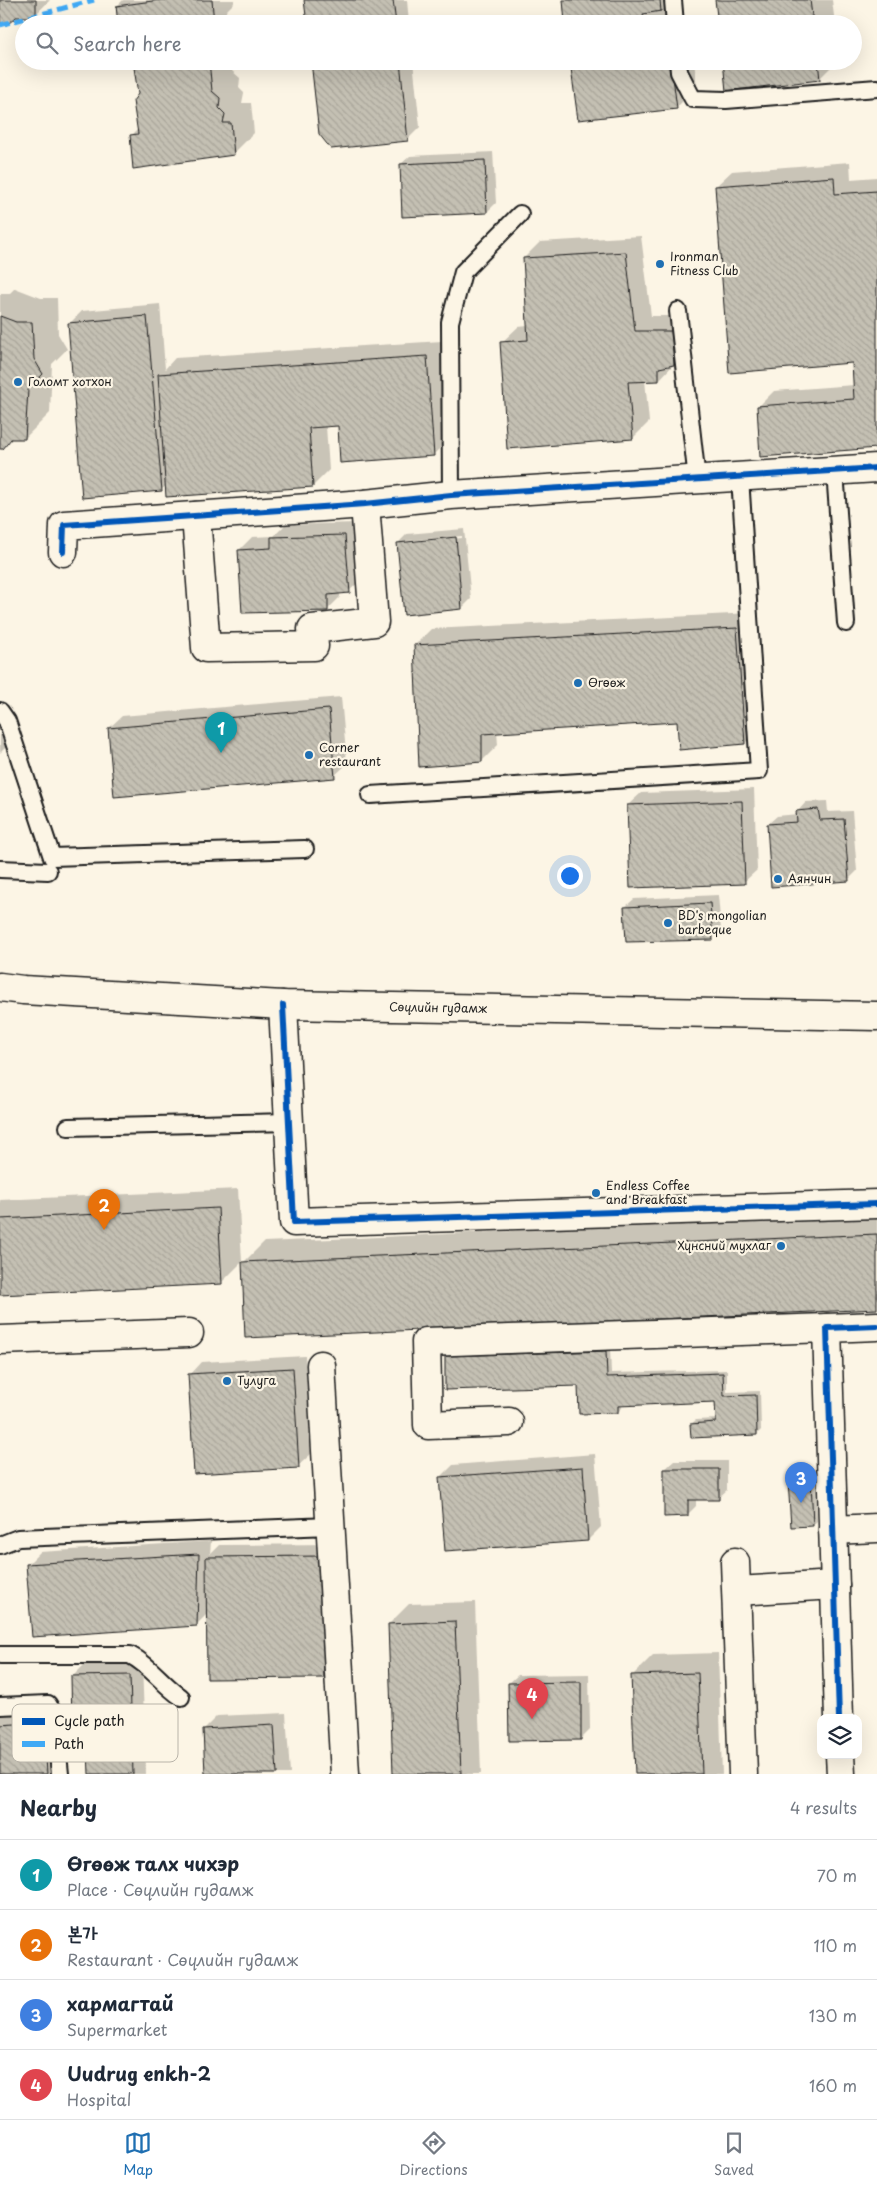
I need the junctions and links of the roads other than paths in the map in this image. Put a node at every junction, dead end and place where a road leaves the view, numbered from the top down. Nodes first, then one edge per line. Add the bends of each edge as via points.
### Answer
1 (673, 0) edge
2 (674, 15) edge
3 (679, 70) edge
4 (877, 88) edge
5 (520, 214) dead end
6 (678, 311) dead end
7 (877, 468) edge
8 (835, 471) junction
9 (740, 476) junction
10 (697, 480) junction
11 (451, 495) junction
12 (365, 504) junction
13 (196, 516) junction
14 (63, 552) dead end
15 (846, 623) dead end
16 (0, 711) edge
17 (370, 795) dead end
18 (305, 849) dead end
19 (0, 869) edge
20 (48, 872) dead end
21 (0, 987) edge
22 (283, 1005) junction
23 (877, 1016) edge
24 (289, 1122) junction
25 (68, 1127) dead end
26 (877, 1204) edge
27 (877, 1326) edge
28 (827, 1328) junction
29 (189, 1332) dead end
30 (0, 1340) edge
31 (321, 1365) dead end
32 (509, 1422) dead end
33 (330, 1526) junction
34 (877, 1528) edge
35 (833, 1530) junction
36 (0, 1545) edge
37 (735, 1562) dead end
38 (835, 1585) junction
39 (737, 1591) junction
40 (0, 1655) edge
41 (181, 1697) dead end
42 (839, 1714) edge
43 (840, 1759) edge
44 (345, 1774) edge
45 (743, 1774) edge
46 (841, 1774) edge

1 - 2 lane
3 - 4 lane via 693,99 726,100
5 - 11 lane via 463,272 450,322
6 - 10 lane
7 - 8 street
8 - 9 street
8 - 15 lane
9 - 10 street
9 - 17 lane via 759,771
10 - 11 street
11 - 12 street
12 - 13 street
12 - 13 street via 374,622 312,629 314,646 206,648
13 - 14 street via 64,525
16 - 18 lane via 7,721 52,857
19 - 20 lane
21 - 22 street, Сөүлийн гудамж
22 - 23 street, Сөүлийн гудамж
22 - 24 street
24 - 25 lane
24 - 26 street via 294,1222
27 - 28 street
28 - 32 street via 426,1342 428,1425
28 - 35 street
29 - 30 street
31 - 33 street
33 - 36 lane via 18,1538
33 - 44 street
34 - 35 street
35 - 38 street
37 - 39 street
38 - 39 street
38 - 42 street
39 - 45 street
40 - 41 lane via 130,1655 143,1662
43 - 46 street

